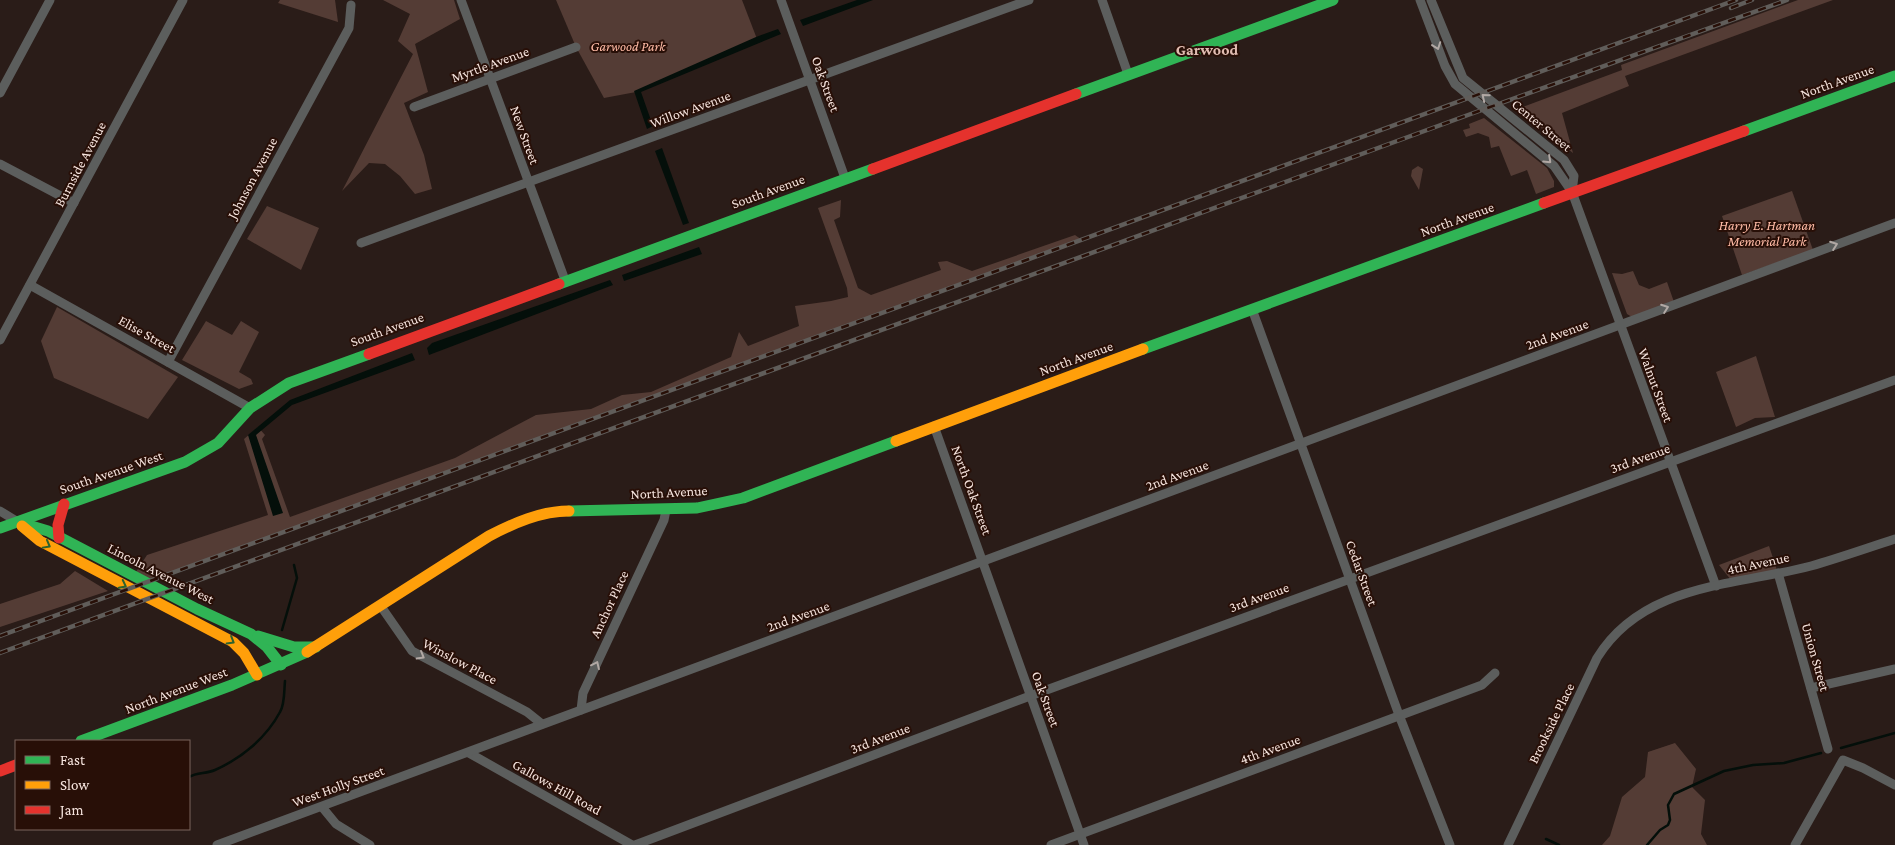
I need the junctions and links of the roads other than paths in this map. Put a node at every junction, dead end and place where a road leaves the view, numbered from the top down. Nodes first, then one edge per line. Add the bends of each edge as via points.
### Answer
1 (50, 0) edge
2 (183, 0) edge
3 (461, 0) edge
4 (781, 0) edge
5 (1029, 0) edge
6 (1102, 0) edge
7 (1334, 0) edge
8 (1420, 0) edge
9 (1431, 0) edge
10 (351, 5) dead end
11 (576, 47) dead end
12 (1128, 74) junction
13 (1895, 76) edge
14 (490, 79) junction
15 (811, 80) junction
16 (0, 94) edge
17 (414, 107) dead end
18 (0, 164) edge
19 (845, 178) junction
20 (528, 184) junction
21 (1572, 192) junction
22 (74, 204) junction
23 (1895, 223) edge
24 (361, 243) dead end
25 (565, 280) junction
26 (30, 285) junction
27 (1252, 309) junction
28 (1619, 325) junction
29 (0, 340) edge
30 (168, 362) junction
31 (1895, 380) edge
32 (250, 408) junction
33 (934, 426) junction
34 (226, 434) joint
35 (1300, 444) junction
36 (1670, 462) junction
37 (64, 504) junction
38 (666, 510) junction
39 (0, 511) edge
40 (18, 522) junction
41 (0, 528) edge
42 (59, 538) junction
43 (1895, 539) edge
44 (983, 562) junction
45 (1778, 573) junction
46 (1349, 579) junction
47 (1716, 586) junction
48 (380, 605) junction
49 (1630, 620) joint
50 (251, 634) junction
51 (317, 647) junction
52 (281, 665) junction
53 (1895, 669) edge
54 (1495, 673) dead end
55 (257, 675) junction
56 (1811, 688) junction
57 (1030, 696) junction
58 (581, 710) junction
59 (1399, 715) junction
60 (542, 724) junction
61 (84, 740) edge
62 (1828, 749) dead end
63 (469, 753) junction
64 (15, 765) edge
65 (0, 771) edge
66 (1895, 785) edge
67 (322, 807) junction
68 (1080, 834) junction
69 (218, 845) edge
70 (370, 845) edge
71 (634, 845) edge
72 (1051, 845) edge
73 (1084, 845) edge
74 (1450, 845) edge
75 (1508, 845) edge
76 (1795, 845) edge

1 - 16 street
2 - 22 street, Burnside Avenue
3 - 14 street, New Street
4 - 15 street, Oak Street
5 - 15 street, Willow Avenue
6 - 12 street
7 - 12 main road, South Avenue
8 -> 21 street, Center Street via 1455,84 1554,166
21 -> 9 street, Center Street via 1574,176 1564,160 1463,78
10 - 30 street, Johnson Avenue via 349,28
11 - 14 street, Myrtle Avenue
12 - 19 main road, South Avenue
13 - 21 main road, North Avenue
14 - 17 street, Myrtle Avenue
14 - 20 street, New Street
15 - 19 street, Oak Street
15 - 20 street, Willow Avenue
18 - 22 street
19 - 25 main road, South Avenue
20 - 24 street, Willow Avenue
20 - 25 street, New Street
21 - 27 main road, North Avenue
21 - 28 street, Walnut Street
22 - 26 street, Burnside Avenue
28 -> 23 street, 2nd Avenue
25 - 32 main road, South Avenue via 289,383
26 - 29 street, Burnside Avenue
26 - 30 street, Elise Street
27 - 33 main road, North Avenue
27 - 35 street, Cedar Street
28 - 35 street, 2nd Avenue
28 - 36 street, Walnut Street
30 - 32 street, Elise Street
31 - 36 street, 3rd Avenue
32 - 34 main road, South Avenue
33 - 38 main road, North Avenue via 743,498 697,508
33 - 44 street, North Oak Street
34 - 37 main road, South Avenue West via 206,452 185,462
35 - 44 street, 2nd Avenue
35 - 46 street, Cedar Street
36 - 46 street, 3rd Avenue
36 - 47 street, Walnut Street
37 - 40 main road, South Avenue West
37 - 42 main road via 58,525
38 - 48 main road, North Avenue via 579,509 516,522
58 -> 38 street, Anchor Place via 583,693
39 - 40 street, Lincoln Avenue West
40 - 41 main road, South Avenue West
40 - 42 main road, Lincoln Avenue West via 48,531
40 -> 55 main road, Lincoln Avenue West via 40,541 233,642
42 - 50 main road, Lincoln Avenue West
43 - 45 street, 4th Avenue
44 - 57 street, Oak Street
44 - 58 street, 2nd Avenue
45 - 47 street, 4th Avenue
45 - 56 street, Union Street
46 - 57 street, 3rd Avenue
46 - 59 street, Cedar Street
47 - 49 street, 4th Avenue via 1663,602
48 - 51 main road, North Avenue
48 -> 60 street, Winslow Place via 412,651 527,712
49 - 75 street, Brookside Place via 1597,658
50 - 51 main road via 289,646
50 - 52 main road, Lincoln Avenue West
51 - 52 main road, North Avenue
52 - 55 main road, North Avenue West
53 - 56 street
54 - 59 street, 4th Avenue via 1482,685
55 - 61 main road, North Avenue West
56 - 62 street, Union Street
57 - 68 street, Oak Street
57 - 71 street, 3rd Avenue
58 - 60 street, 2nd Avenue
59 - 68 street, 4th Avenue
59 - 74 street, Cedar Street
60 - 63 street, 2nd Avenue
63 - 67 street, West Holly Street
63 - 71 street, Gallows Hill Road
64 - 65 main road
66 - 76 street via 1844,760
67 - 69 street, West Holly Street
67 - 70 street via 336,824
68 - 72 street, 4th Avenue
68 - 73 street, Oak Street

